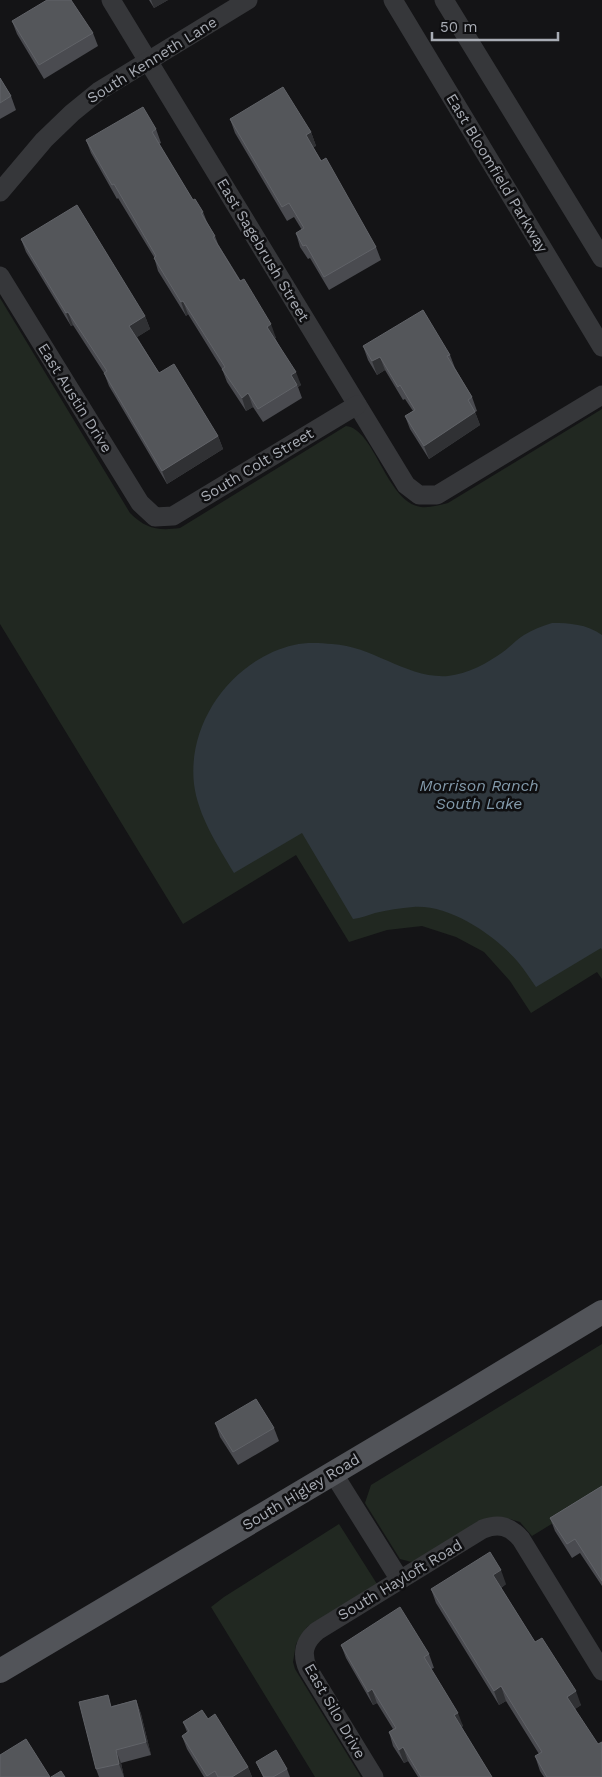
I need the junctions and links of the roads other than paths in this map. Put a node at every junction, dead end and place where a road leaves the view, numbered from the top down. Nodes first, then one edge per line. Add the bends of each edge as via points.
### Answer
1 (111, 0) edge
2 (248, 0) edge
3 (393, 0) edge
4 (444, 0) edge
5 (148, 60) junction
6 (0, 192) edge
7 (602, 258) edge
8 (0, 276) edge
9 (602, 347) edge
10 (602, 395) edge
11 (357, 405) junction
12 (155, 518) joint
13 (602, 1312) edge
14 (333, 1473) junction
15 (400, 1580) junction
16 (306, 1644) joint
17 (0, 1670) edge
18 (602, 1671) edge
19 (374, 1777) edge

1 - 5 street, East Sagebrush Street
2 - 5 street, South Kenneth Lane
3 - 9 street, East Bloomfield Parkway
4 - 7 street
5 - 6 street, South Kenneth Lane via 99,91 72,113 44,140
5 - 11 street, East Sagebrush Street
8 - 12 street, East Austin Drive via 140,503
10 - 11 street, East Sagebrush Street via 437,496 419,495 406,485
11 - 12 street, South Colt Street via 173,516
13 - 14 main road, South Higley Road
14 - 15 street
14 - 17 main road, South Higley Road
15 - 16 street, South Hayloft Road via 317,1631
15 - 18 street, South Hayloft Road via 483,1529 500,1525 508,1527 521,1539
16 - 19 street, East Silo Drive via 304,1652 308,1669

